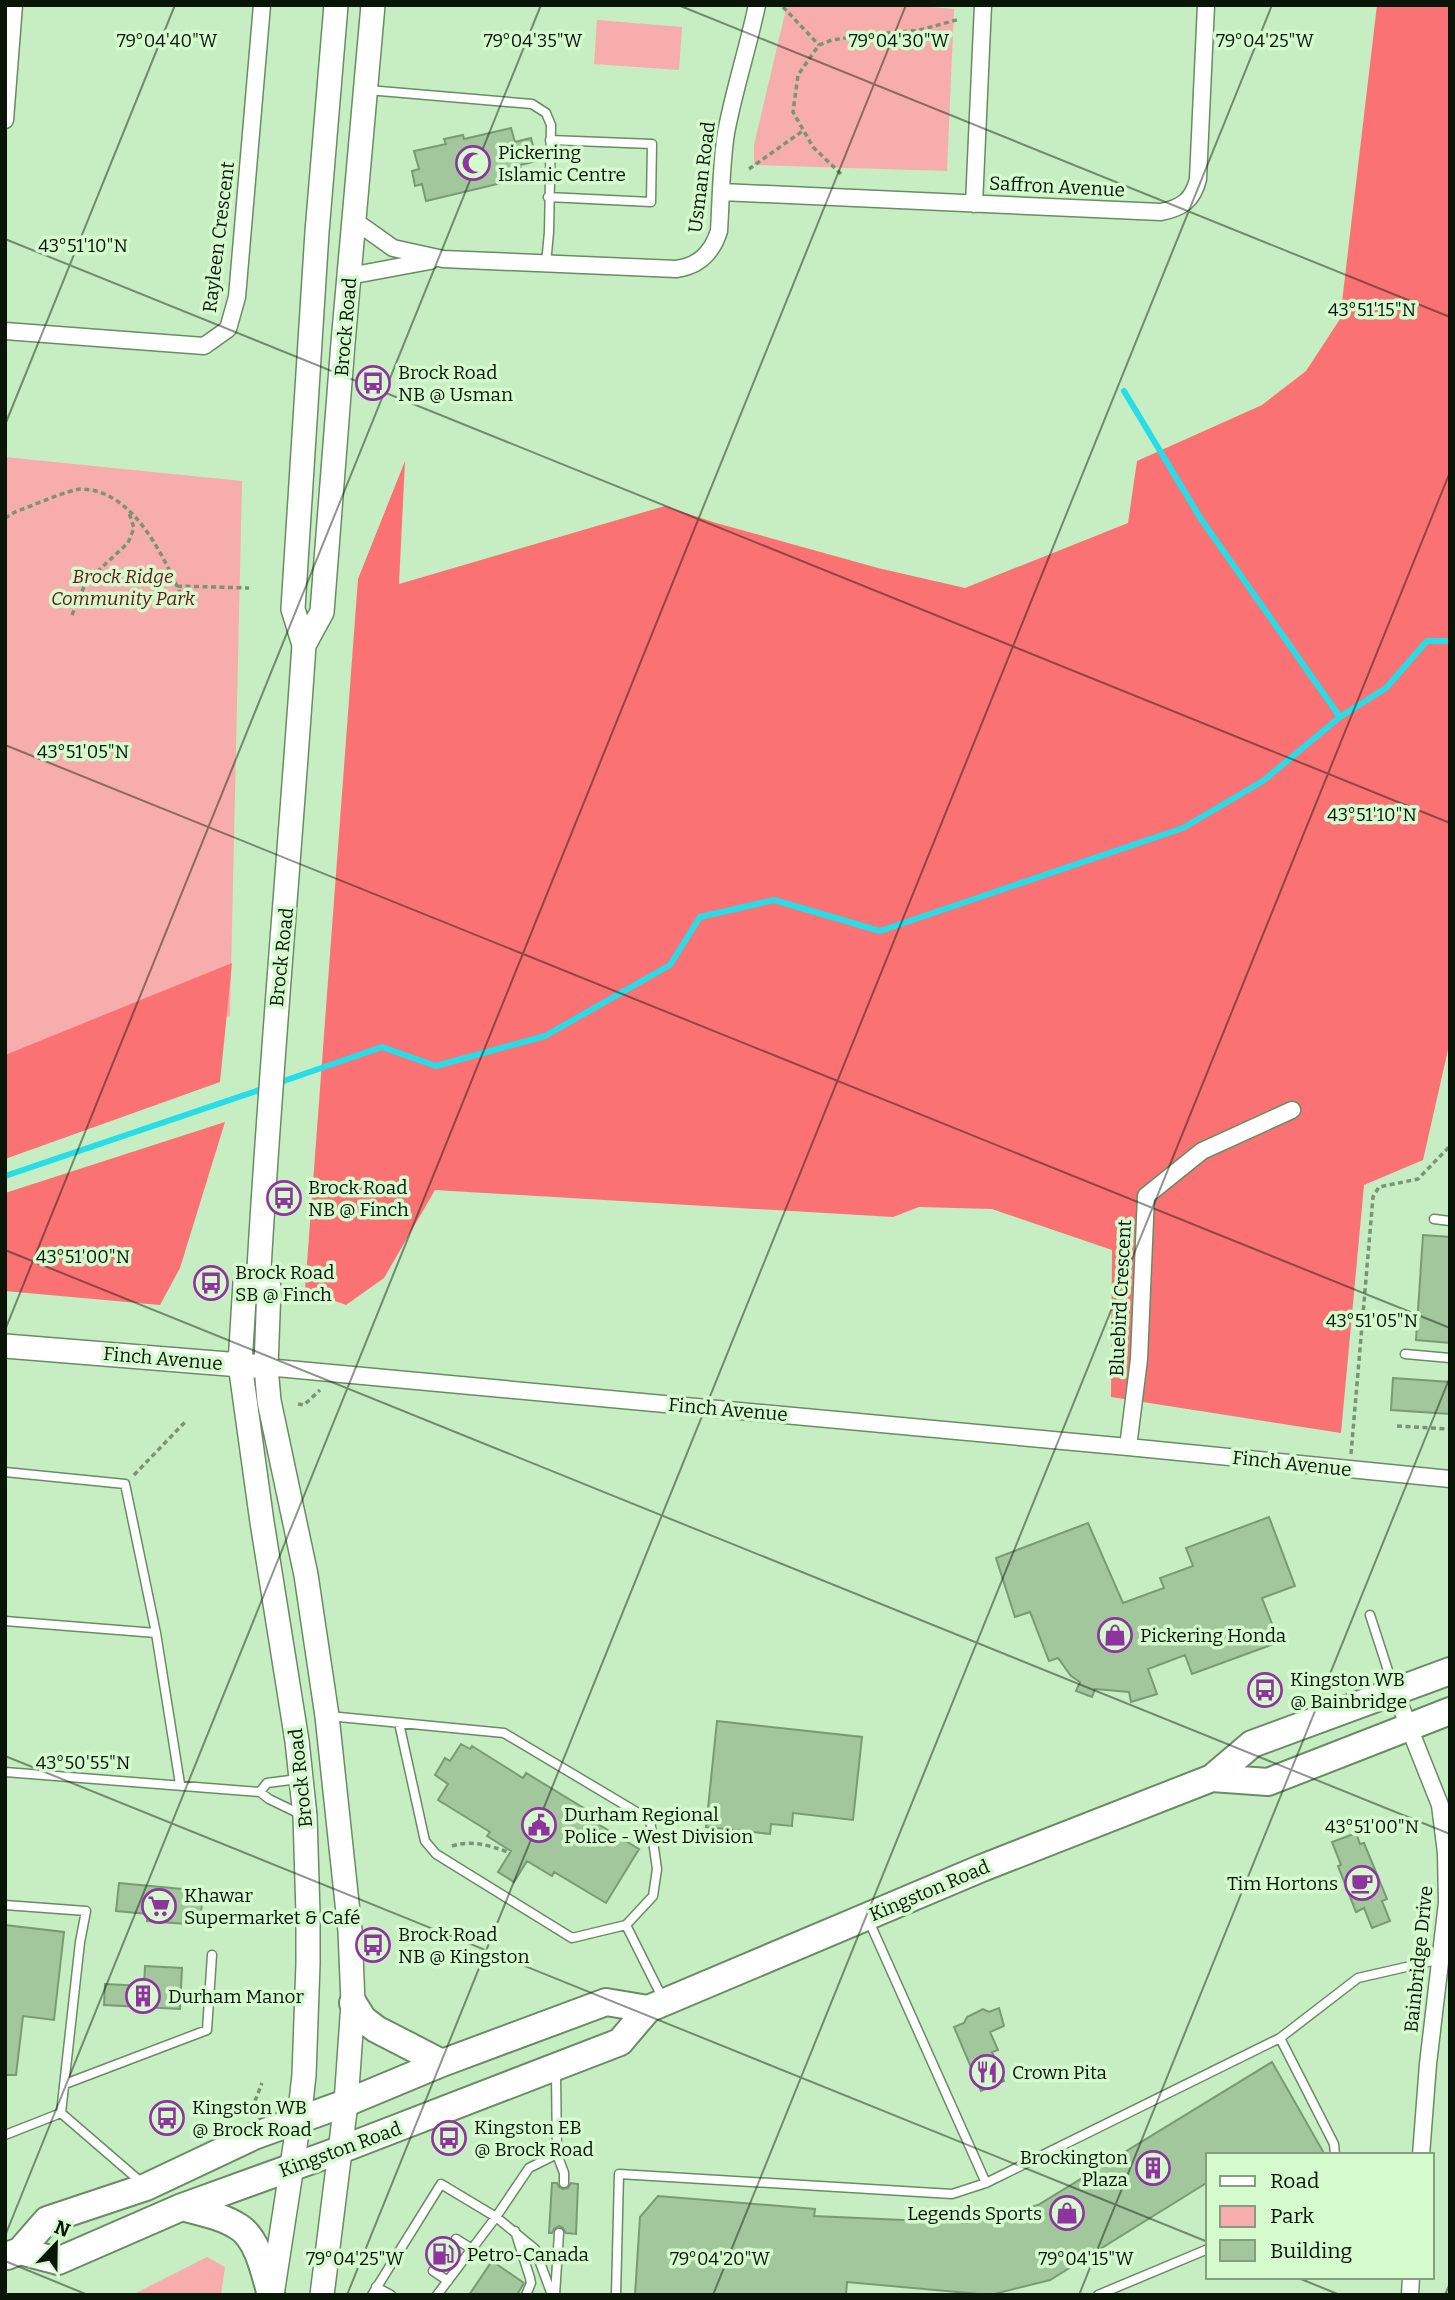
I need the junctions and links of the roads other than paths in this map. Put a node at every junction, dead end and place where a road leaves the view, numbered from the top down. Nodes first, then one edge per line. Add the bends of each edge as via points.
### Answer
1 (14, 5) edge
2 (262, 5) edge
3 (336, 5) edge
4 (373, 5) edge
5 (757, 5) edge
6 (983, 5) edge
7 (1206, 5) edge
8 (366, 90) junction
9 (5, 120) edge
10 (550, 140) junction
11 (722, 191) junction
12 (548, 197) junction
13 (974, 204) junction
14 (355, 221) junction
15 (317, 232) junction
16 (443, 259) junction
17 (546, 264) junction
18 (349, 276) junction
19 (5, 331) edge
20 (304, 645) junction
21 (1292, 1111) dead end
22 (1434, 1219) dead end
23 (1450, 1221) edge
24 (259, 1269) junction
25 (5, 1346) edge
26 (1405, 1354) dead end
27 (1450, 1358) edge
28 (240, 1364) junction
29 (266, 1367) junction
30 (1128, 1447) junction
31 (5, 1472) edge
32 (1450, 1479) edge
33 (1370, 1615) dead end
34 (5, 1621) edge
35 (156, 1633) junction
36 (1450, 1671) edge
37 (1395, 1692) junction
38 (1450, 1711) edge
39 (327, 1716) junction
40 (399, 1723) junction
41 (1408, 1727) junction
42 (5, 1772) edge
43 (1212, 1778) junction
44 (300, 1779) junction
45 (180, 1784) junction
46 (260, 1792) junction
47 (305, 1816) junction
48 (5, 1905) edge
49 (867, 1916) junction
50 (626, 1925) junction
51 (212, 1955) dead end
52 (1441, 1959) junction
53 (353, 2003) junction
54 (656, 2006) junction
55 (1280, 2038) junction
56 (442, 2063) junction
57 (556, 2067) junction
58 (65, 2084) junction
59 (346, 2103) junction
60 (61, 2113) junction
61 (299, 2120) junction
62 (5, 2135) edge
63 (340, 2150) junction
64 (1335, 2153) edge
65 (1421, 2153) edge
66 (557, 2154) junction
67 (293, 2166) junction
68 (564, 2183) dead end
69 (986, 2183) junction
70 (146, 2187) junction
71 (182, 2207) junction
72 (496, 2217) junction
73 (515, 2231) junction
74 (559, 2233) dead end
75 (456, 2239) dead end
76 (472, 2249) junction
77 (1206, 2250) edge
78 (13, 2254) edge
79 (433, 2271) dead end
80 (448, 2281) junction
81 (374, 2291) edge
82 (272, 2295) edge
83 (322, 2295) edge
84 (391, 2295) edge
85 (437, 2295) edge
86 (526, 2295) edge
87 (553, 2295) edge
88 (616, 2295) edge
89 (1098, 2295) edge

1 - 9 street
2 - 19 street, Rayleen Crescent via 237,297 228,329 204,346
3 - 15 main road, Brock Road
4 - 8 main road, Brock Road
5 - 11 street, Usman Road via 726,136
6 - 13 street
7 - 13 street, Saffron Avenue via 1198,179 1190,199 1178,209 1161,212
8 - 10 lane via 532,104 546,113
8 - 14 main road, Brock Road
10 - 12 lane
10 - 12 lane via 652,144 652,202
11 - 13 street, Saffron Avenue
11 - 17 street, Usman Road via 716,243 691,267
12 - 17 lane
14 - 16 street, Usman Road via 393,248
14 - 18 main road, Brock Road
15 - 18 main road
15 - 20 main road, Brock Road via 293,610
16 - 17 street, Usman Road
16 - 18 street, Usman Road
18 - 20 main road, Brock Road via 322,612
20 - 24 main road, Brock Road
21 - 30 street, Bluebird Crescent via 1202,1151 1146,1196 1139,1359
22 - 23 lane
24 - 28 main road, Brock Road via 245,1283
24 - 29 main road, Brock Road via 269,1287
25 - 28 main road, Finch Avenue
26 - 27 lane
28 - 29 main road, Finch Avenue
28 - 44 main road, Brock Road
29 - 30 street, Finch Avenue
29 - 39 main road, Brock Road via 306,1575
30 - 32 street, Finch Avenue
31 - 35 lane via 125,1484
33 - 37 lane
34 - 35 lane
35 - 45 lane
36 - 37 main road, Kingston Road
37 - 41 street, Bainbridge Drive
37 - 43 main road, Kingston Road via 1252,1744
38 - 41 main road, Kingston Road
39 - 40 lane
39 - 53 main road, Brock Road via 350,1931
40 - 50 lane via 425,1842 436,1854 572,1938
40 - 50 lane via 504,1733 650,1820 657,1869 653,1896
41 - 43 main road, Kingston Road via 1268,1782
41 - 52 street, Bainbridge Drive via 1440,1805 1447,1903
42 - 45 lane
43 - 49 main road, Kingston Road
44 - 46 lane via 267,1783
44 - 47 main road, Brock Road
45 - 46 lane
46 - 47 lane
47 - 61 main road, Brock Road via 309,1965
48 - 58 lane via 86,1911
49 - 54 main road, Kingston Road
49 - 69 lane
50 - 54 lane
51 - 58 lane via 206,2030
52 - 55 lane via 1358,1978
52 - 65 street, Bainbridge Drive
53 - 56 main road via 376,2029
53 - 59 main road, Brock Road
54 - 56 main road, Kingston Road via 606,2002
54 - 57 main road, Kingston Road via 620,2042
55 - 64 lane
55 - 69 lane
56 - 59 main road, Kingston Road
57 - 63 main road, Kingston Road
57 - 66 lane
58 - 60 lane
59 - 61 main road, Kingston Road
59 - 63 main road, Brock Road
60 - 62 lane
60 - 70 lane
61 - 67 main road, Brock Road
61 - 70 main road, Kingston Road
63 - 67 main road, Kingston Road
63 - 83 main road, Brock Road
66 - 68 lane
66 - 72 lane via 528,2168
67 - 71 main road, Kingston Road
67 - 82 main road, Brock Road
69 - 88 lane via 952,2194 619,2174
70 - 78 main road, Kingston Road via 47,2220
71 - 78 main road, Kingston Road via 58,2261
71 - 82 main road via 242,2228 259,2254
72 - 73 lane
72 - 76 lane
72 - 81 lane via 441,2184 424,2219
73 - 86 lane via 531,2283
73 - 87 lane via 535,2249
74 - 87 lane
75 - 76 lane
76 - 80 lane
77 - 89 lane
79 - 80 lane
80 - 85 lane
81 - 84 lane

